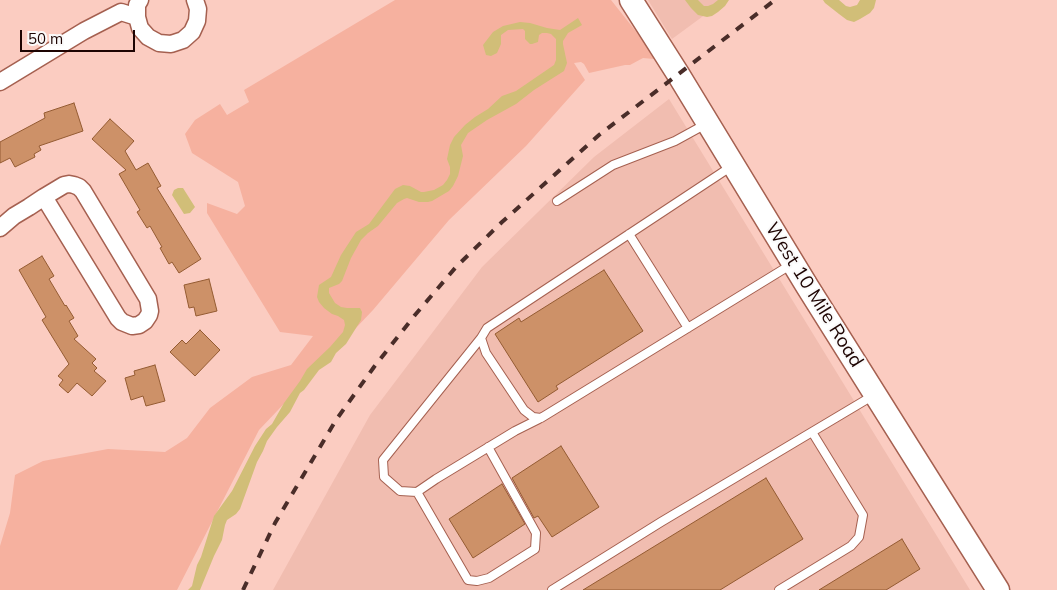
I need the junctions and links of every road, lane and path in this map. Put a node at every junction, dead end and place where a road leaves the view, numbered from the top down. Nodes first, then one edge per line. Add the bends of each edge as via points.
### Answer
1 (140, 0) edge
2 (195, 0) edge
3 (631, 0) edge
4 (136, 17) junction
5 (0, 82) edge
6 (708, 123) junction
7 (734, 165) junction
8 (44, 197) junction
9 (556, 201) dead end
10 (0, 228) edge
11 (629, 234) junction
12 (794, 263) junction
13 (688, 328) junction
14 (481, 338) junction
15 (876, 394) junction
16 (541, 418) junction
17 (812, 432) junction
18 (488, 447) junction
19 (417, 492) junction
20 (993, 588) edge
21 (552, 590) edge
22 (779, 590) edge

1 - 4 street
2 - 4 street via 197,21 192,32 171,44 148,38
3 - 6 main road, West 10 Mile Road
4 - 5 street via 121,12
6 - 7 main road, West 10 Mile Road
6 - 9 lane via 675,141 614,165
7 - 11 lane
7 - 12 main road, West 10 Mile Road
8 - 8 street via 118,318 132,326 145,321 150,311 148,299 83,191 69,184
8 - 10 street
11 - 13 lane
11 - 14 lane via 487,328
12 - 13 lane
12 - 15 main road, West 10 Mile Road
13 - 16 lane
14 - 16 lane via 486,353 524,410 532,417
14 - 19 lane via 383,460 384,476 400,491
15 - 17 lane
15 - 20 main road, West 10 Mile Road
16 - 18 lane
17 - 21 lane
17 - 22 lane via 863,515 859,537 851,546
18 - 19 lane
18 - 19 lane via 536,533 535,549 489,578 468,580

